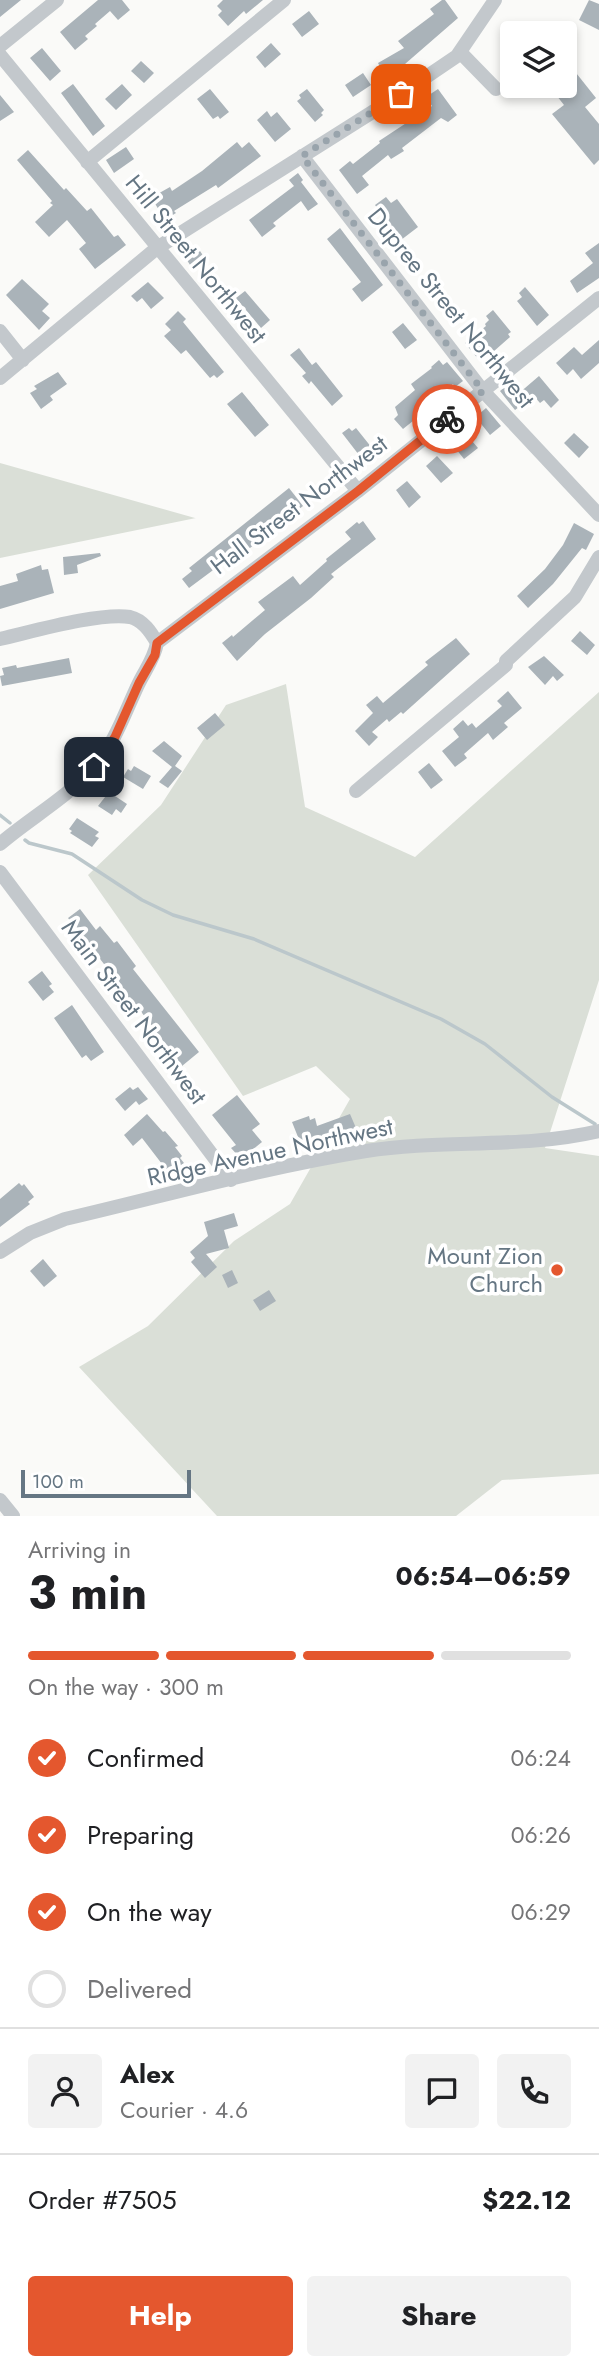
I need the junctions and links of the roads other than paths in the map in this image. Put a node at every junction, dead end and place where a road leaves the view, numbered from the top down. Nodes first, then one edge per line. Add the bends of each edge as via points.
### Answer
1 (57, 0) edge
2 (284, 0) edge
3 (495, 0) edge
4 (0, 46) edge
5 (460, 52) junction
6 (0, 55) edge
7 (496, 89) dead end
8 (302, 156) junction
9 (87, 162) junction
10 (157, 248) junction
11 (599, 298) edge
12 (0, 331) edge
13 (23, 360) junction
14 (0, 378) edge
15 (483, 391) junction
16 (358, 491) junction
17 (599, 514) edge
18 (599, 557) edge
19 (0, 639) edge
20 (157, 643) junction
21 (356, 792) dead end
22 (0, 844) edge
23 (0, 872) edge
24 (599, 1130) edge
25 (231, 1180) junction
26 (0, 1251) edge
27 (0, 1500) edge
28 (13, 1516) edge

1 - 4 street
2 - 9 street
3 - 5 street
5 - 7 street
5 - 8 street
6 - 9 street, Hill Street Northwest
8 - 10 street
8 - 15 street, Dupree Street Northwest
9 - 10 street, Hill Street Northwest
10 - 13 street
10 - 16 street, Hill Street Northwest
11 - 15 street, Hall Street Northwest
12 - 13 street
13 - 14 street
15 - 16 street, Hall Street Northwest
15 - 17 street, Dupree Street Northwest
16 - 20 street, Hall Street Northwest
18 - 21 street via 575,597 506,665
19 - 20 street via 82,621 132,617 149,629
20 - 22 street via 115,737 94,767
23 - 25 street, Main Street Northwest
24 - 25 street, Ridge Avenue Northwest via 544,1141 368,1151
25 - 26 street, Ridge Avenue Northwest via 65,1219
27 - 28 street

